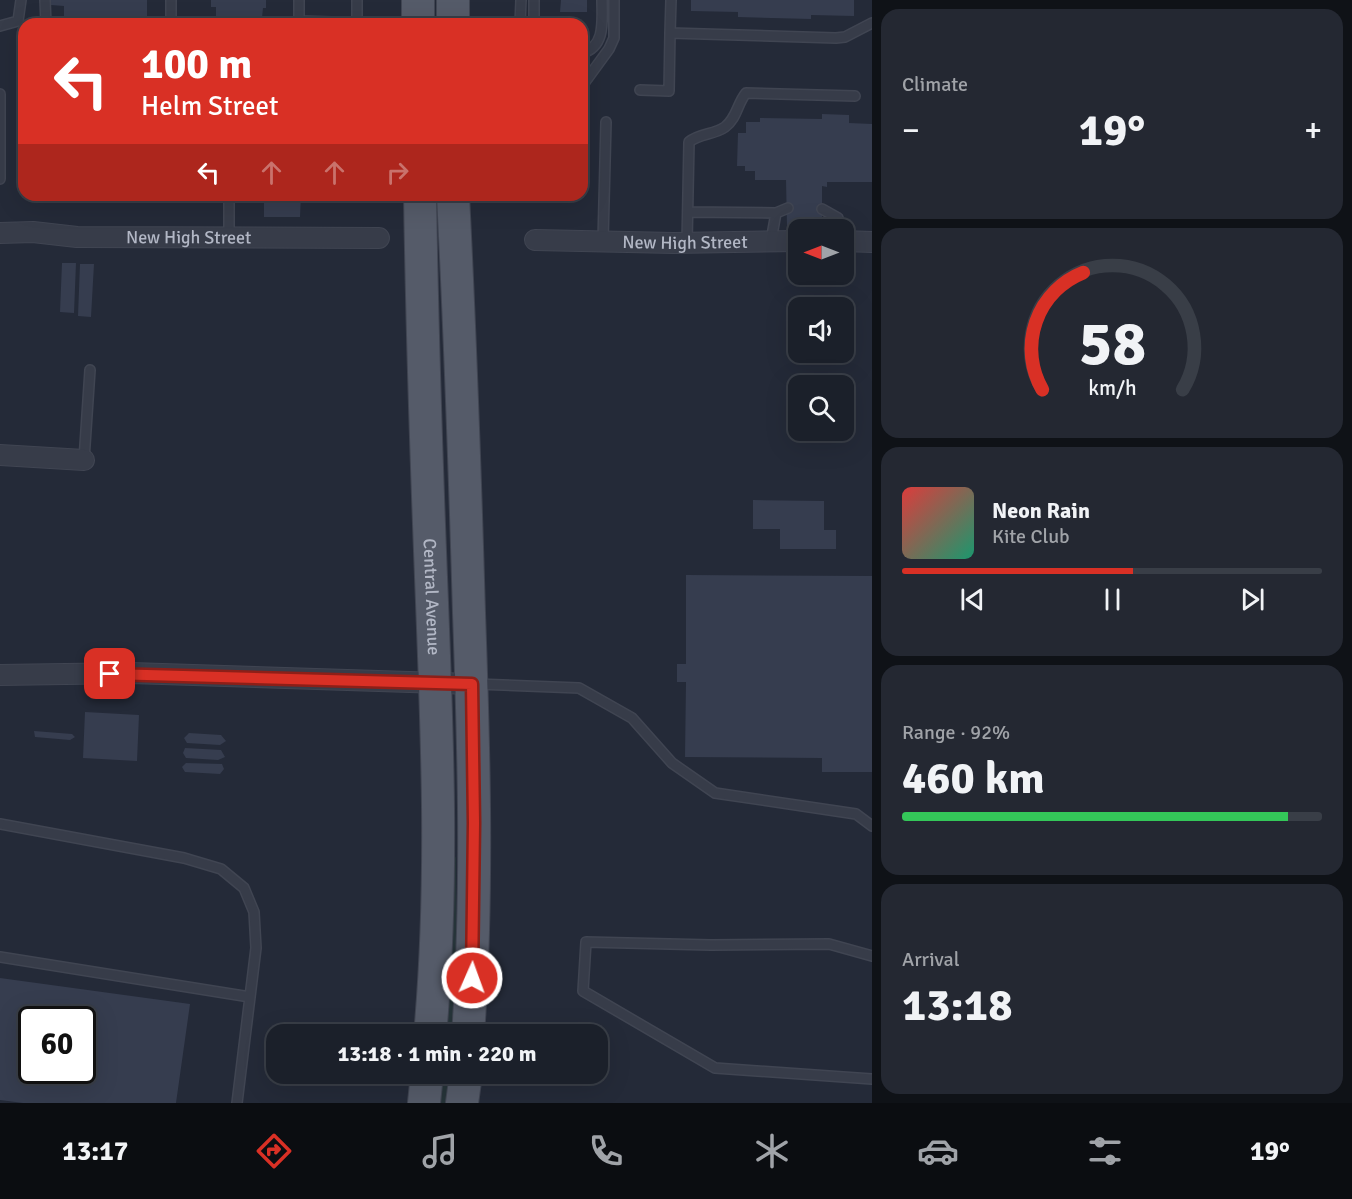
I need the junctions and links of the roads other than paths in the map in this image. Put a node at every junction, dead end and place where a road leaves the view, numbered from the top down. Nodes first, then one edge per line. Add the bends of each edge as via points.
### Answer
1 (21, 0) edge
2 (45, 0) edge
3 (171, 0) edge
4 (299, 0) edge
5 (357, 0) edge
6 (418, 0) edge
7 (453, 0) edge
8 (521, 0) edge
9 (534, 0) edge
10 (602, 0) edge
11 (614, 0) edge
12 (671, 0) edge
13 (18, 18) edge
14 (45, 18) edge
15 (171, 18) edge
16 (299, 18) edge
17 (357, 18) edge
18 (418, 18) edge
19 (453, 18) edge
20 (520, 18) edge
21 (534, 18) edge
22 (18, 21) edge
23 (872, 23) edge
24 (0, 26) edge
25 (670, 33) junction
26 (588, 50) edge
27 (588, 78) edge
28 (640, 90) dead end
29 (0, 94) edge
30 (855, 96) dead end
31 (606, 122) dead end
32 (0, 179) edge
33 (229, 201) edge
34 (420, 201) edge
35 (453, 201) edge
36 (788, 208) dead end
37 (822, 209) dead end
38 (688, 212) junction
39 (776, 213) junction
40 (838, 219) edge
41 (0, 233) edge
42 (229, 237) junction
43 (379, 238) dead end
44 (535, 240) dead end
45 (603, 241) junction
46 (771, 241) junction
47 (788, 241) edge
48 (854, 241) edge
49 (872, 242) edge
50 (687, 243) junction
51 (90, 370) dead end
52 (0, 455) edge
53 (84, 460) joint
54 (0, 675) edge
55 (472, 684) junction
56 (436, 685) junction
57 (0, 824) edge
58 (872, 826) edge
59 (872, 956) edge
60 (0, 957) edge
61 (250, 997) junction
62 (431, 1024) edge
63 (469, 1024) edge
64 (872, 1079) edge
65 (426, 1084) edge
66 (465, 1084) edge
67 (237, 1103) edge
68 (424, 1103) edge
69 (462, 1103) edge

1 - 13 lane
2 - 14 lane
3 - 15 lane
4 - 16 lane
5 - 17 lane
6 - 18 main road
7 - 19 main road
8 - 20 lane
9 - 21 lane
10 - 26 lane via 601,37
11 - 27 lane via 614,38
12 - 25 lane
22 - 24 lane
23 - 25 lane via 836,38
25 - 28 lane via 669,91
29 - 32 lane
30 - 38 lane via 746,93 735,117 725,126 689,142
31 - 45 lane
33 - 42 lane
34 - 56 main road, Central Avenue
35 - 55 main road, Central Avenue
36 - 39 lane
37 - 40 lane
38 - 39 lane
38 - 50 lane
39 - 46 lane
41 - 42 street, New High Street
42 - 43 street, New High Street
44 - 45 street, New High Street
45 - 50 street, New High Street
46 - 47 street, New High Street
46 - 50 street, New High Street
48 - 49 street
51 - 53 lane
52 - 53 street
54 - 56 street via 131,673
55 - 56 street
55 - 58 lane via 579,688 632,718 672,763 715,793 856,814
55 - 63 main road, Central Avenue via 474,947
56 - 62 main road, Central Avenue via 439,872
57 - 61 lane via 183,858 221,869 244,888 254,912 256,948
59 - 64 lane via 829,944 586,942 583,991 715,1068
60 - 61 lane
61 - 67 lane
65 - 68 main road
66 - 69 main road

